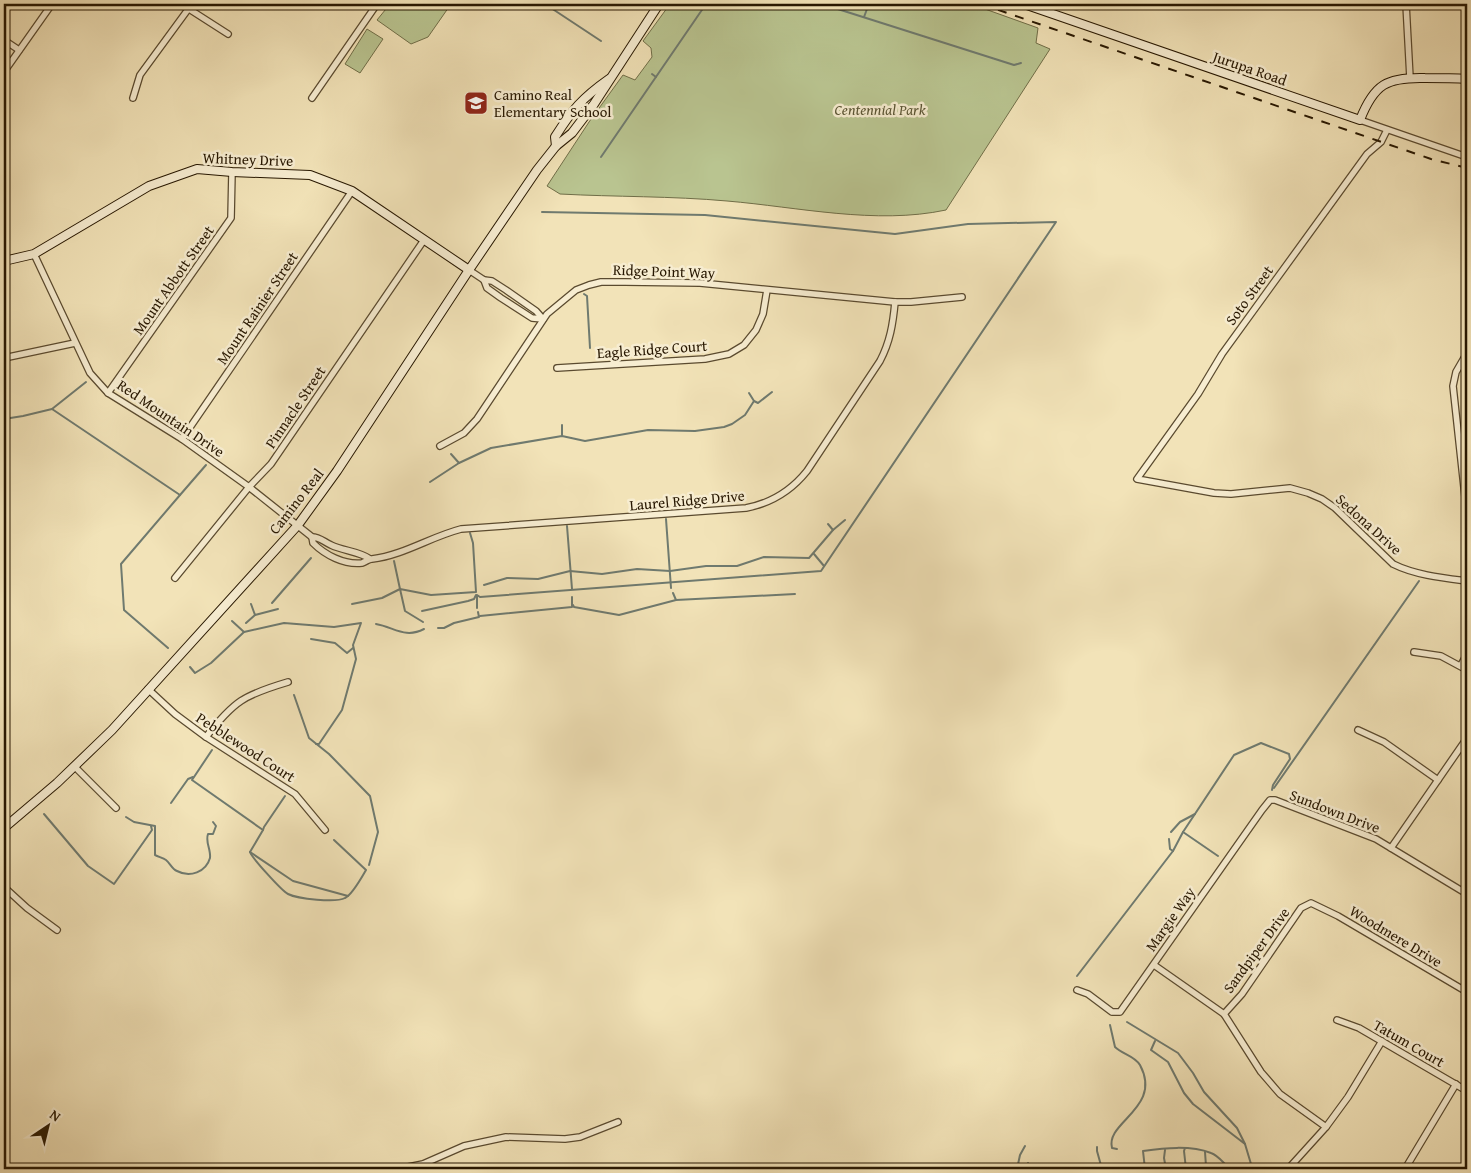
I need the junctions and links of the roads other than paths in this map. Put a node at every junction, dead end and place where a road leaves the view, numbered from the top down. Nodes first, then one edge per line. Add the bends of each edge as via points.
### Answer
1 (52, 4) edge
2 (377, 4) edge
3 (659, 4) edge
4 (1024, 4) edge
5 (1406, 4) edge
6 (190, 6) edge
7 (228, 34) dead end
8 (4, 40) edge
9 (19, 50) junction
10 (4, 72) edge
11 (610, 78) junction
12 (1410, 78) junction
13 (1467, 79) edge
14 (133, 98) dead end
15 (312, 98) dead end
16 (1360, 120) junction
17 (1388, 130) junction
18 (556, 146) junction
19 (1467, 157) edge
20 (232, 172) junction
21 (352, 191) junction
22 (424, 240) junction
23 (34, 254) junction
24 (4, 261) edge
25 (469, 270) junction
26 (484, 280) junction
27 (506, 290) junction
28 (767, 290) junction
29 (962, 296) dead end
30 (501, 298) junction
31 (895, 302) junction
32 (543, 319) junction
33 (75, 342) junction
34 (1467, 354) edge
35 (4, 358) edge
36 (557, 368) dead end
37 (108, 393) junction
38 (182, 440) junction
39 (440, 446) dead end
40 (1137, 479) joint
41 (249, 487) junction
42 (1467, 515) edge
43 (298, 525) junction
44 (312, 537) junction
45 (346, 551) junction
46 (370, 559) junction
47 (345, 562) junction
48 (175, 578) dead end
49 (1467, 581) edge
50 (1414, 652) dead end
51 (1467, 654) edge
52 (1461, 666) junction
53 (1467, 670) edge
54 (288, 682) dead end
55 (148, 690) junction
56 (1358, 730) dead end
57 (206, 737) junction
58 (1467, 738) edge
59 (75, 767) junction
60 (1438, 780) junction
61 (1270, 800) joint
62 (116, 808) dead end
63 (4, 828) edge
64 (325, 830) dead end
65 (1391, 848) junction
66 (4, 887) edge
67 (1467, 894) edge
68 (1312, 903) joint
69 (57, 930) dead end
70 (1154, 965) junction
71 (1077, 990) dead end
72 (1467, 992) edge
73 (1224, 1014) junction
74 (1337, 1020) dead end
75 (1382, 1041) junction
76 (1456, 1084) junction
77 (1467, 1091) edge
78 (618, 1122) dead end
79 (1326, 1126) junction
80 (338, 1169) edge
81 (360, 1169) edge
82 (398, 1169) edge
83 (1288, 1169) edge
84 (1405, 1169) edge

1 - 9 street
2 - 15 street
3 - 11 main road, Camino Real
4 - 16 main road, Jurupa Road
5 - 12 street
6 - 7 street
6 - 14 street via 140,76
8 - 9 street
9 - 10 street
11 - 18 main road, Camino Real via 577,127
11 - 18 main road, Camino Real via 578,103 555,137
12 - 13 main road
12 - 16 main road via 1392,80 1379,89
16 - 17 street, Jurupa Road
17 - 19 street, Jurupa Road
17 - 40 street, Soto Street via 1227,347 1198,394
18 - 25 main road, Camino Real
20 - 21 main road, Whitney Drive via 310,175
20 - 23 main road, Whitney Drive via 197,170 149,186
20 - 37 street, Mount Abbott Street via 231,218
21 - 22 main road, Whitney Drive
21 - 38 street, Mount Rainier Street
22 - 25 main road, Whitney Drive
22 - 41 street, Pinnacle Street via 271,464
23 - 24 main road, Whitney Drive
23 - 33 street, Red Mountain Drive
25 - 26 street, Whitney Drive
25 - 43 main road, Camino Real
26 - 27 street, Whitney Drive
26 - 30 street, Whitney Drive via 487,288
27 - 30 street
27 - 32 street, Whitney Drive
28 - 31 street, Ridge Point Way
28 - 32 street, Ridge Point Way via 692,283 601,282 576,290
28 - 36 street, Eagle Ridge Court via 763,314 756,330 744,345 729,354 705,359
29 - 31 street, Ridge Point Way
30 - 32 street, Whitney Drive via 532,318
31 - 46 street, Laurel Ridge Drive via 891,335 880,361 807,471 776,499 746,508 461,529 390,557
32 - 39 street, Ridge Point Way via 477,419 464,433
33 - 35 street
33 - 37 street, Red Mountain Drive via 90,372
34 - 42 street via 1456,372 1453,386
37 - 38 street, Red Mountain Drive
38 - 41 street, Red Mountain Drive
40 - 49 street, Sedona Drive via 1214,493 1290,488 1308,493 1335,508 1393,564
41 - 43 street, Red Mountain Drive
41 - 48 street, Pinnacle Street
43 - 44 street, Laurel Ridge Drive
43 - 55 main road, Camino Real
44 - 45 street, Laurel Ridge Drive
44 - 47 street, Laurel Ridge Drive via 313,543 321,550
45 - 46 street, Laurel Ridge Drive
45 - 47 street
46 - 47 street, Laurel Ridge Drive via 364,563
50 - 52 street via 1441,656
51 - 52 street
52 - 53 street
54 - 57 street via 244,698
55 - 57 street, Pebblewood Court
55 - 59 main road, Camino Real
56 - 60 street via 1384,742
57 - 64 street, Pebblewood Court via 295,794
58 - 60 street
59 - 62 street
59 - 63 main road, Camino Real
60 - 65 street
61 - 65 street, Sundown Drive via 1367,834
61 - 70 street, Margie Way
65 - 67 street, Sundown Drive
66 - 69 street
68 - 72 street, Woodmere Drive
68 - 73 street, Sandpiper Drive via 1301,908 1242,994
70 - 71 street, Margie Way via 1120,1012 1112,1012
70 - 73 street
73 - 79 street via 1261,1072 1280,1094
74 - 75 street, Tatum Court
75 - 76 street, Tatum Court
75 - 79 street
76 - 77 street, Tatum Court
76 - 84 street
78 - 82 street via 580,1137 506,1137 464,1146 423,1164
79 - 83 street
80 - 81 street

